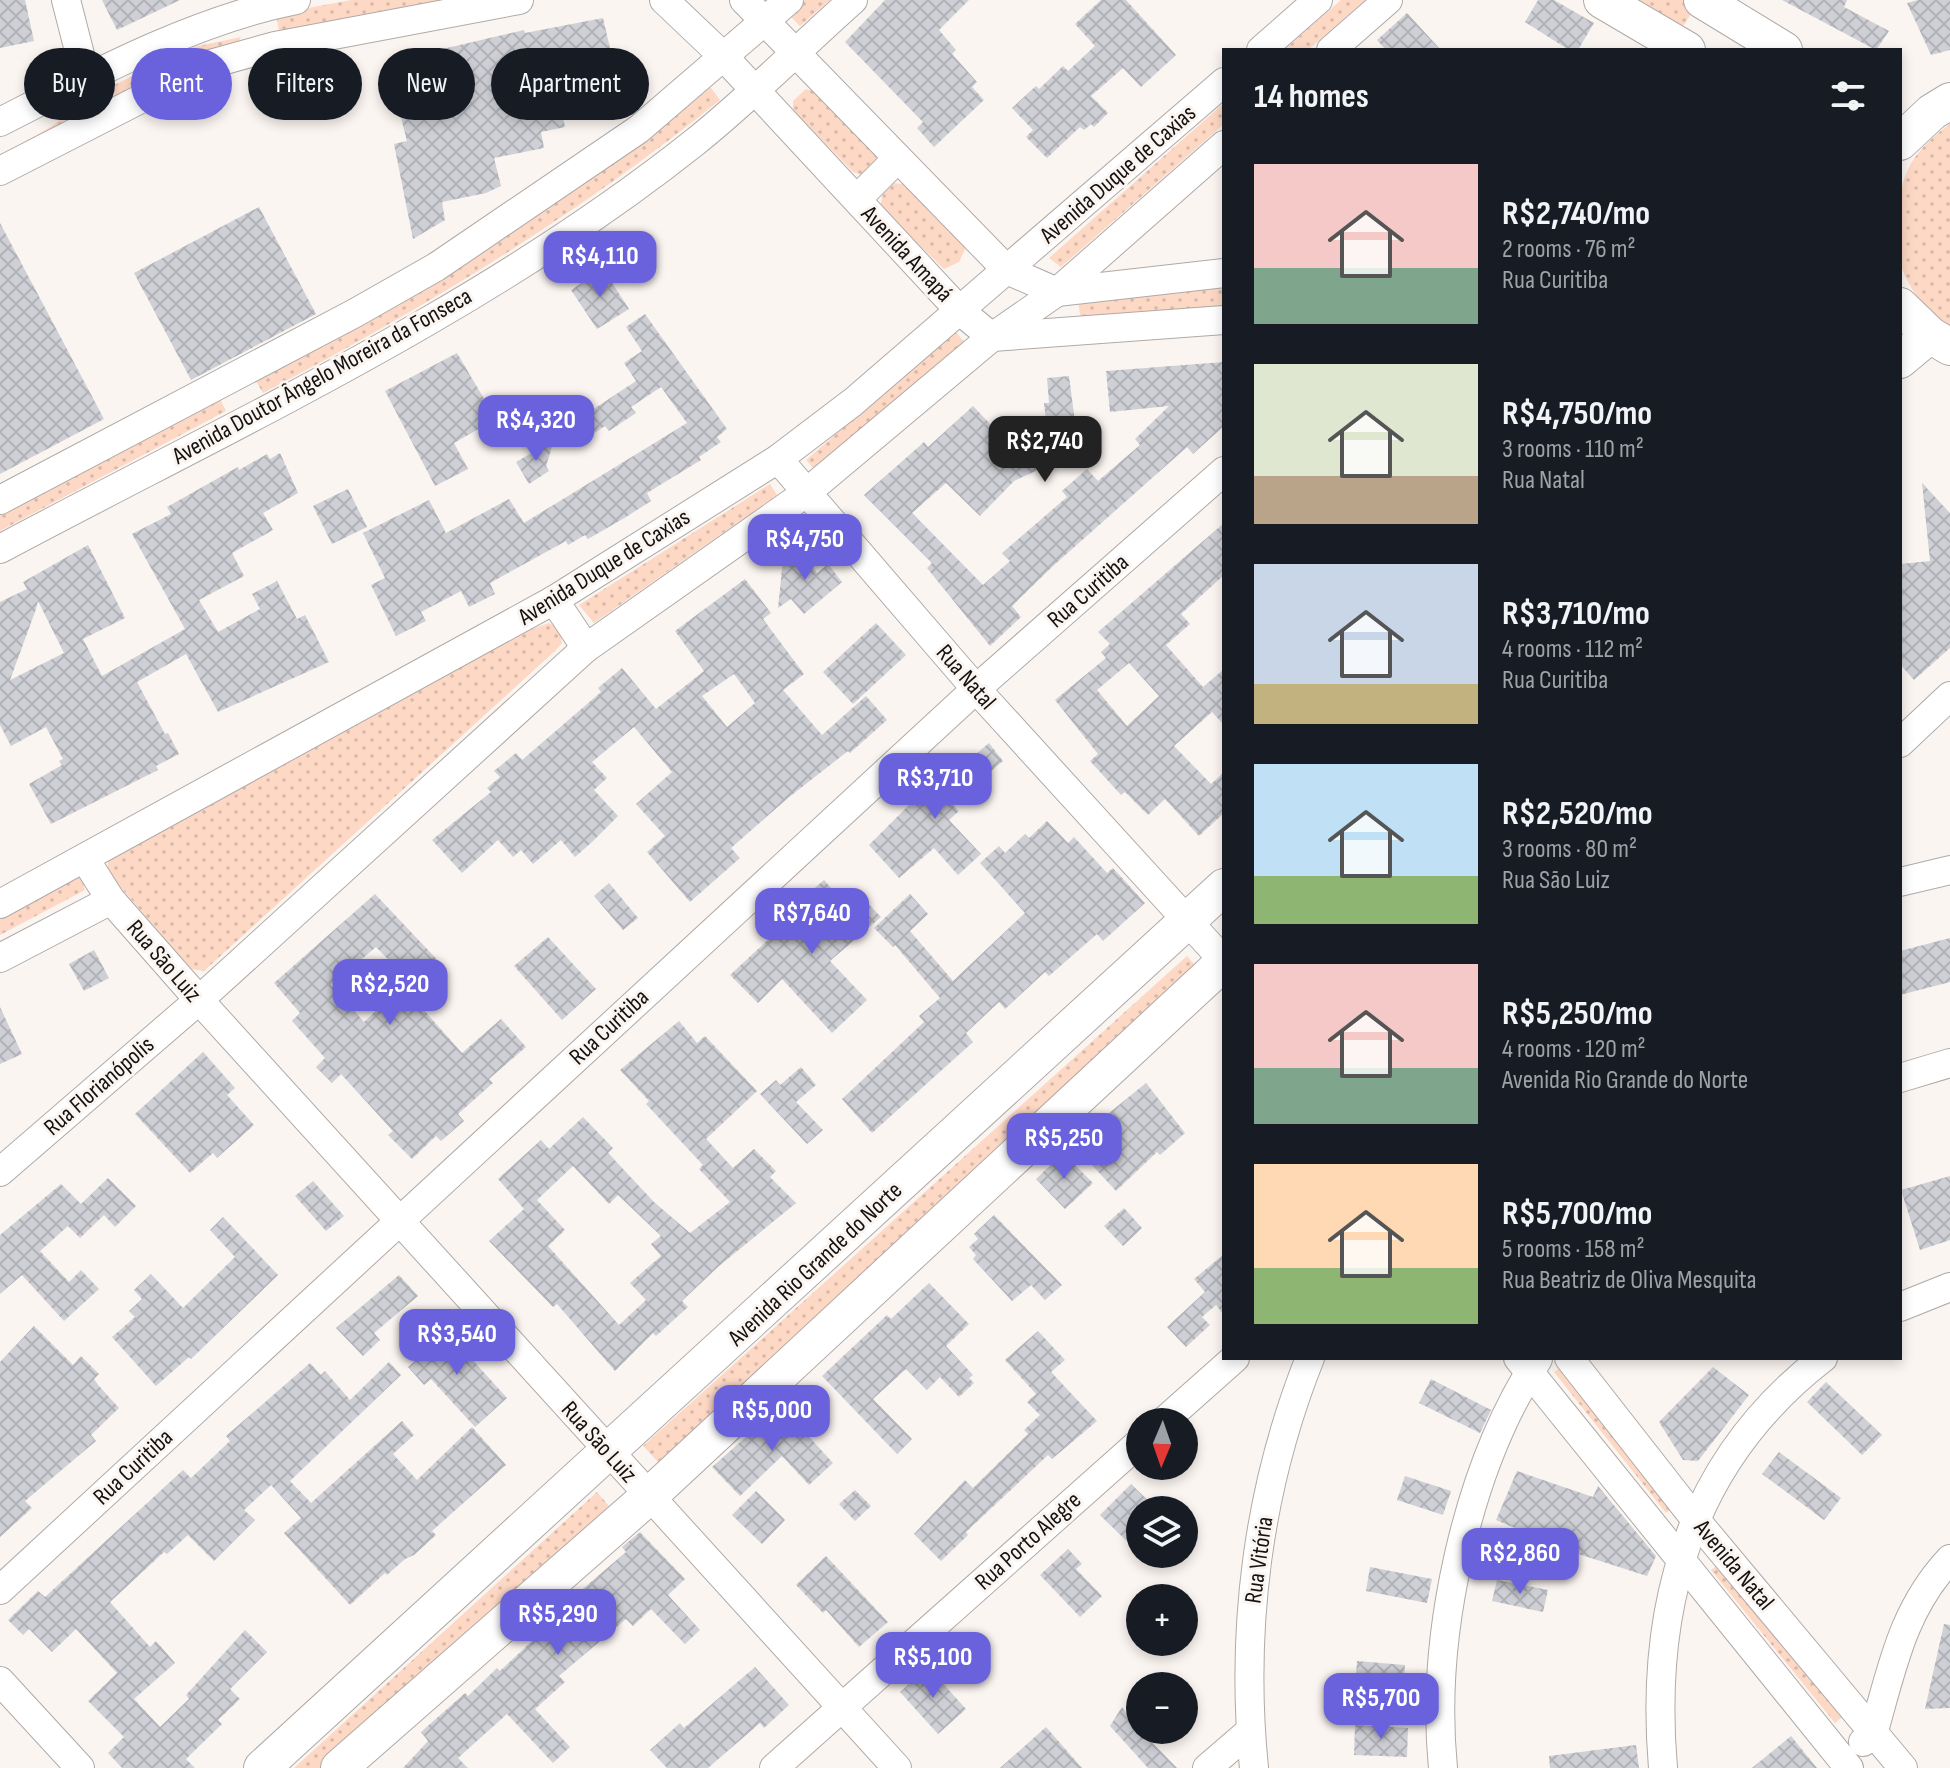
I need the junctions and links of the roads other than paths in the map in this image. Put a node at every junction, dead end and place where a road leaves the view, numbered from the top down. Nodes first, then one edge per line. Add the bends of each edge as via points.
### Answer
1 (66, 0) edge
2 (296, 0) edge
3 (519, 0) edge
4 (664, 0) edge
5 (744, 0) edge
6 (789, 0) edge
7 (853, 0) edge
8 (1318, 0) edge
9 (1388, 0) edge
10 (1602, 0) edge
11 (252, 4) edge
12 (1723, 6) edge
13 (762, 23) junction
14 (78, 48) edge
15 (1263, 48) edge
16 (1333, 48) edge
17 (1684, 48) edge
18 (1709, 48) edge
19 (1781, 48) edge
20 (232, 51) edge
21 (793, 53) junction
22 (724, 57) junction
23 (232, 58) edge
24 (115, 65) edge
25 (1222, 84) edge
26 (753, 91) junction
27 (1950, 101) edge
28 (131, 104) edge
29 (24, 110) edge
30 (0, 122) edge
31 (1904, 129) edge
32 (1222, 147) edge
33 (896, 160) junction
34 (0, 171) edge
35 (857, 199) junction
36 (1007, 270) junction
37 (1222, 273) edge
38 (1057, 292) junction
39 (1902, 308) edge
40 (960, 311) junction
41 (1222, 320) edge
42 (992, 337) junction
43 (1940, 341) edge
44 (1902, 359) edge
45 (233, 377) junction
46 (252, 415) junction
47 (778, 459) junction
48 (1222, 473) edge
49 (806, 493) junction
50 (0, 500) edge
51 (0, 549) edge
52 (554, 600) junction
53 (586, 648) junction
54 (976, 689) junction
55 (1950, 696) edge
56 (1902, 741) edge
57 (85, 859) junction
58 (1950, 870) edge
59 (1902, 882) edge
60 (1222, 889) edge
61 (111, 900) junction
62 (0, 904) edge
63 (1187, 921) junction
64 (0, 958) edge
65 (1222, 960) edge
66 (1222, 964) edge
67 (199, 1000) junction
68 (1950, 1063) edge
69 (1902, 1077) edge
70 (0, 1172) edge
71 (398, 1221) junction
72 (1950, 1287) edge
73 (1902, 1306) edge
74 (1233, 1360) edge
75 (1309, 1360) edge
76 (1571, 1360) edge
77 (1821, 1360) edge
78 (1529, 1363) edge
79 (1179, 1408) edge
80 (609, 1453) junction
81 (1126, 1454) edge
82 (648, 1497) junction
83 (1695, 1519) junction
84 (1950, 1559) edge
85 (1679, 1560) junction
86 (0, 1590) edge
87 (0, 1681) edge
88 (840, 1708) junction
89 (1250, 1731) junction
90 (1873, 1734) junction
91 (1845, 1763) edge
92 (80, 1768) edge
93 (262, 1768) edge
94 (339, 1768) edge
95 (774, 1768) edge
96 (897, 1768) edge
97 (1207, 1768) edge
98 (1254, 1768) edge
99 (1443, 1768) edge
100 (1663, 1768) edge
101 (1903, 1768) edge

1 - 14 street
2 - 11 street
3 - 23 street
4 - 22 street, Avenida Amapá
5 - 13 street
6 - 13 street, Avenida Doutor Ângelo Moreira da Fonseca
7 - 21 street, Avenida Doutor Ângelo Moreira da Fonseca
8 - 15 street
9 - 16 street
10 - 17 main road
11 - 20 street via 258,23 255,39
11 - 24 street
12 - 18 main road
12 - 19 main road
13 - 21 street
13 - 22 street, Avenida Doutor Ângelo Moreira da Fonseca
21 - 26 street, Avenida Doutor Ângelo Moreira da Fonseca
21 - 33 street
22 - 26 street, Avenida Amapá
22 - 45 street, Avenida Doutor Ângelo Moreira da Fonseca via 639,129 436,267
25 - 36 street, Avenida Duque de Caxias
26 - 35 street, Avenida Amapá
26 - 46 street, Avenida Doutor Ângelo Moreira da Fonseca via 659,168 484,286 404,336
27 - 31 main road
28 - 34 street
29 - 30 street
32 - 38 street, Avenida Duque de Caxias
33 - 35 street
33 - 36 street
35 - 40 street, Avenida Amapá
36 - 38 street
36 - 40 street, Avenida Duque de Caxias
37 - 38 street
38 - 42 street, Avenida Duque de Caxias
39 - 43 main road
40 - 42 street, Avenida Amapá
40 - 47 street, Avenida Duque de Caxias
41 - 42 street
42 - 49 street, Avenida Duque de Caxias
43 - 44 main road
45 - 46 street
45 - 50 street, Avenida Doutor Ângelo Moreira da Fonseca
46 - 51 street, Avenida Doutor Ângelo Moreira da Fonseca
47 - 49 street, Rua Natal
47 - 52 street, Avenida Duque de Caxias
48 - 54 street, Rua Curitiba
49 - 53 street, Avenida Duque de Caxias
49 - 54 street, Rua Natal
52 - 53 street
52 - 57 street, Avenida Duque de Caxias
53 - 67 street, Avenida Duque de Caxias
54 - 63 street, Rua Natal
54 - 71 street, Rua Curitiba
55 - 56 street
57 - 61 street
57 - 62 street, Avenida Duque de Caxias
58 - 59 street
60 - 63 main road, Avenida Rio Grande do Norte
61 - 64 street
61 - 67 street, Rua São Luiz
63 - 65 street, Rua Natal
63 - 80 main road, Avenida Rio Grande do Norte
66 - 82 main road
67 - 70 street, Rua Florianópolis
67 - 71 street, Rua São Luiz
68 - 69 street
71 - 80 street, Rua São Luiz
71 - 86 street, Rua Curitiba
72 - 73 street
74 - 79 street
75 - 89 street, Rua Vitória via 1262,1526 1250,1627
76 - 83 street, Avenida Natal
77 - 83 street via 1757,1418 1729,1455
78 - 85 street, Avenida Natal
78 - 99 street via 1487,1466 1457,1563 1442,1663
80 - 82 street, Rua São Luiz
80 - 93 main road, Avenida Rio Grande do Norte
81 - 88 street, Rua Porto Alegre
82 - 88 street, Rua São Luiz
82 - 94 main road
83 - 85 street
83 - 90 street, Avenida Natal
84 - 90 street via 1926,1585 1905,1623
85 - 91 street, Avenida Natal
85 - 100 street via 1663,1646
87 - 92 street
88 - 95 street, Rua Porto Alegre
88 - 96 street, Rua São Luiz
89 - 97 street
89 - 98 street, Rua Vitória
90 - 91 street
90 - 101 street, Avenida Natal

